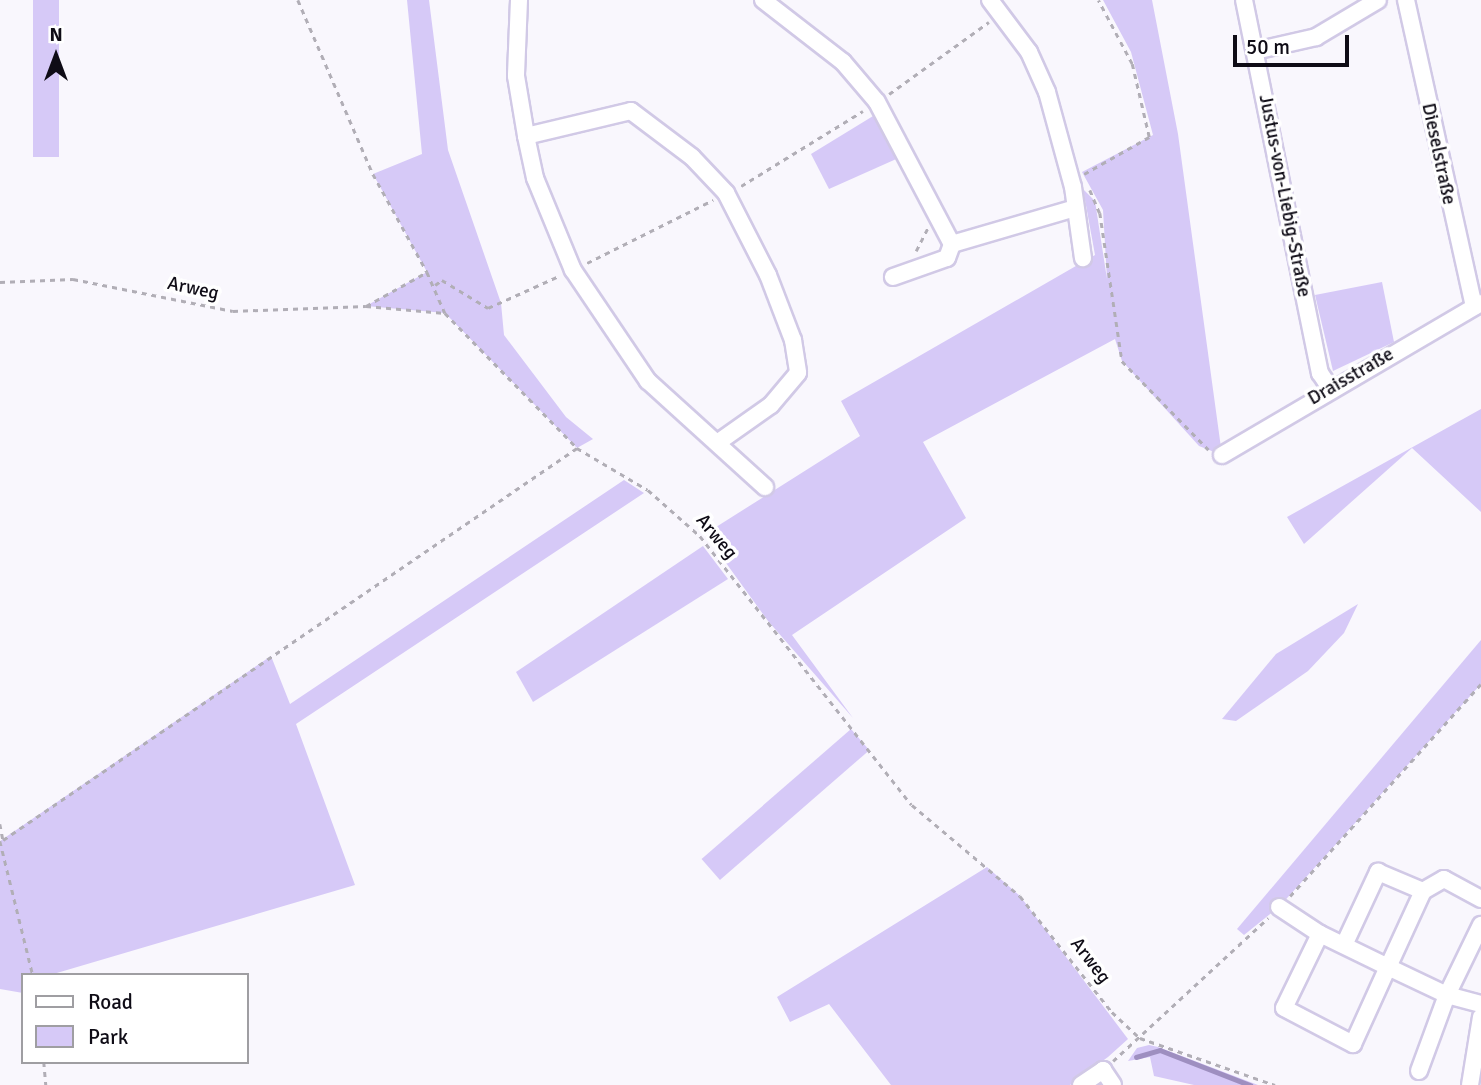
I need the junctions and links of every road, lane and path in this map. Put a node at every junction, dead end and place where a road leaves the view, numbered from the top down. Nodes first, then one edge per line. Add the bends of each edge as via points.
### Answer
1 (298, 0) edge
2 (519, 0) edge
3 (763, 0) edge
4 (990, 0) edge
5 (1098, 0) edge
6 (1244, 0) edge
7 (1378, 0) edge
8 (1406, 0) edge
9 (1255, 51) junction
10 (526, 136) junction
11 (1072, 183) junction
12 (1075, 208) junction
13 (934, 215) junction
14 (952, 244) junction
15 (1083, 258) dead end
16 (920, 268) junction
17 (427, 272) junction
18 (893, 277) dead end
19 (0, 282) edge
20 (1477, 305) edge
21 (366, 306) junction
22 (445, 313) junction
23 (1331, 388) junction
24 (720, 441) junction
25 (577, 447) junction
26 (1222, 455) joint
27 (765, 487) dead end
28 (1481, 684) edge
29 (0, 824) edge
30 (1, 840) edge
31 (1423, 891) junction
32 (1481, 899) edge
33 (1279, 907) junction
34 (1481, 925) edge
35 (1320, 934) junction
36 (1344, 945) junction
37 (1388, 967) junction
38 (33, 973) edge
39 (1447, 995) junction
40 (1481, 1004) edge
41 (1481, 1017) edge
42 (1140, 1038) junction
43 (44, 1064) edge
44 (1103, 1070) junction
45 (1419, 1070) dead end
46 (46, 1085) edge
47 (1081, 1085) edge
48 (1113, 1085) edge
49 (1275, 1085) edge
50 (1470, 1085) edge

1 - 17 path via 373,174
2 - 10 street via 516,76
3 - 13 street via 843,62 877,102 913,161
4 - 11 street via 1029,52 1047,92
5 - 11 path via 1132,64 1149,137
6 - 9 street, Justus-von-Liebig-Straße
7 - 9 street via 1316,37
8 - 20 street, Dieselstraße
9 - 23 street, Justus-von-Liebig-Straße via 1320,373
10 - 24 street via 557,235 626,356 670,402
10 - 24 street via 631,111 674,141 726,193 768,275 793,340 798,373 771,405
11 - 12 street
11 - 26 path via 1085,186 1097,203 1122,361 1199,446
12 - 14 street
12 - 15 street
13 - 14 street
13 - 16 path via 915,250
14 - 16 street via 947,258
16 - 18 street
17 - 21 path
17 - 22 path
19 - 21 path, Arweg via 73,279 233,311
20 - 23 street, Draisstraße
21 - 22 path, Arweg
22 - 25 path, Arweg
23 - 26 street, Draisstraße
24 - 27 street
25 - 30 path
25 - 42 path, Arweg via 648,490 701,536 912,804 1020,895 1112,1012
28 - 33 path
29 - 30 path
30 - 38 path
31 - 32 street via 1444,879
31 - 36 street via 1378,872
31 - 37 street
33 - 35 street
33 - 42 path
34 - 39 street
35 - 36 street
35 - 37 street via 1284,1009 1353,1044
36 - 37 street
37 - 39 street
39 - 40 street
39 - 45 street
41 - 50 street
42 - 44 path
42 - 49 path, Arweg
43 - 46 path
44 - 47 street
44 - 48 street

